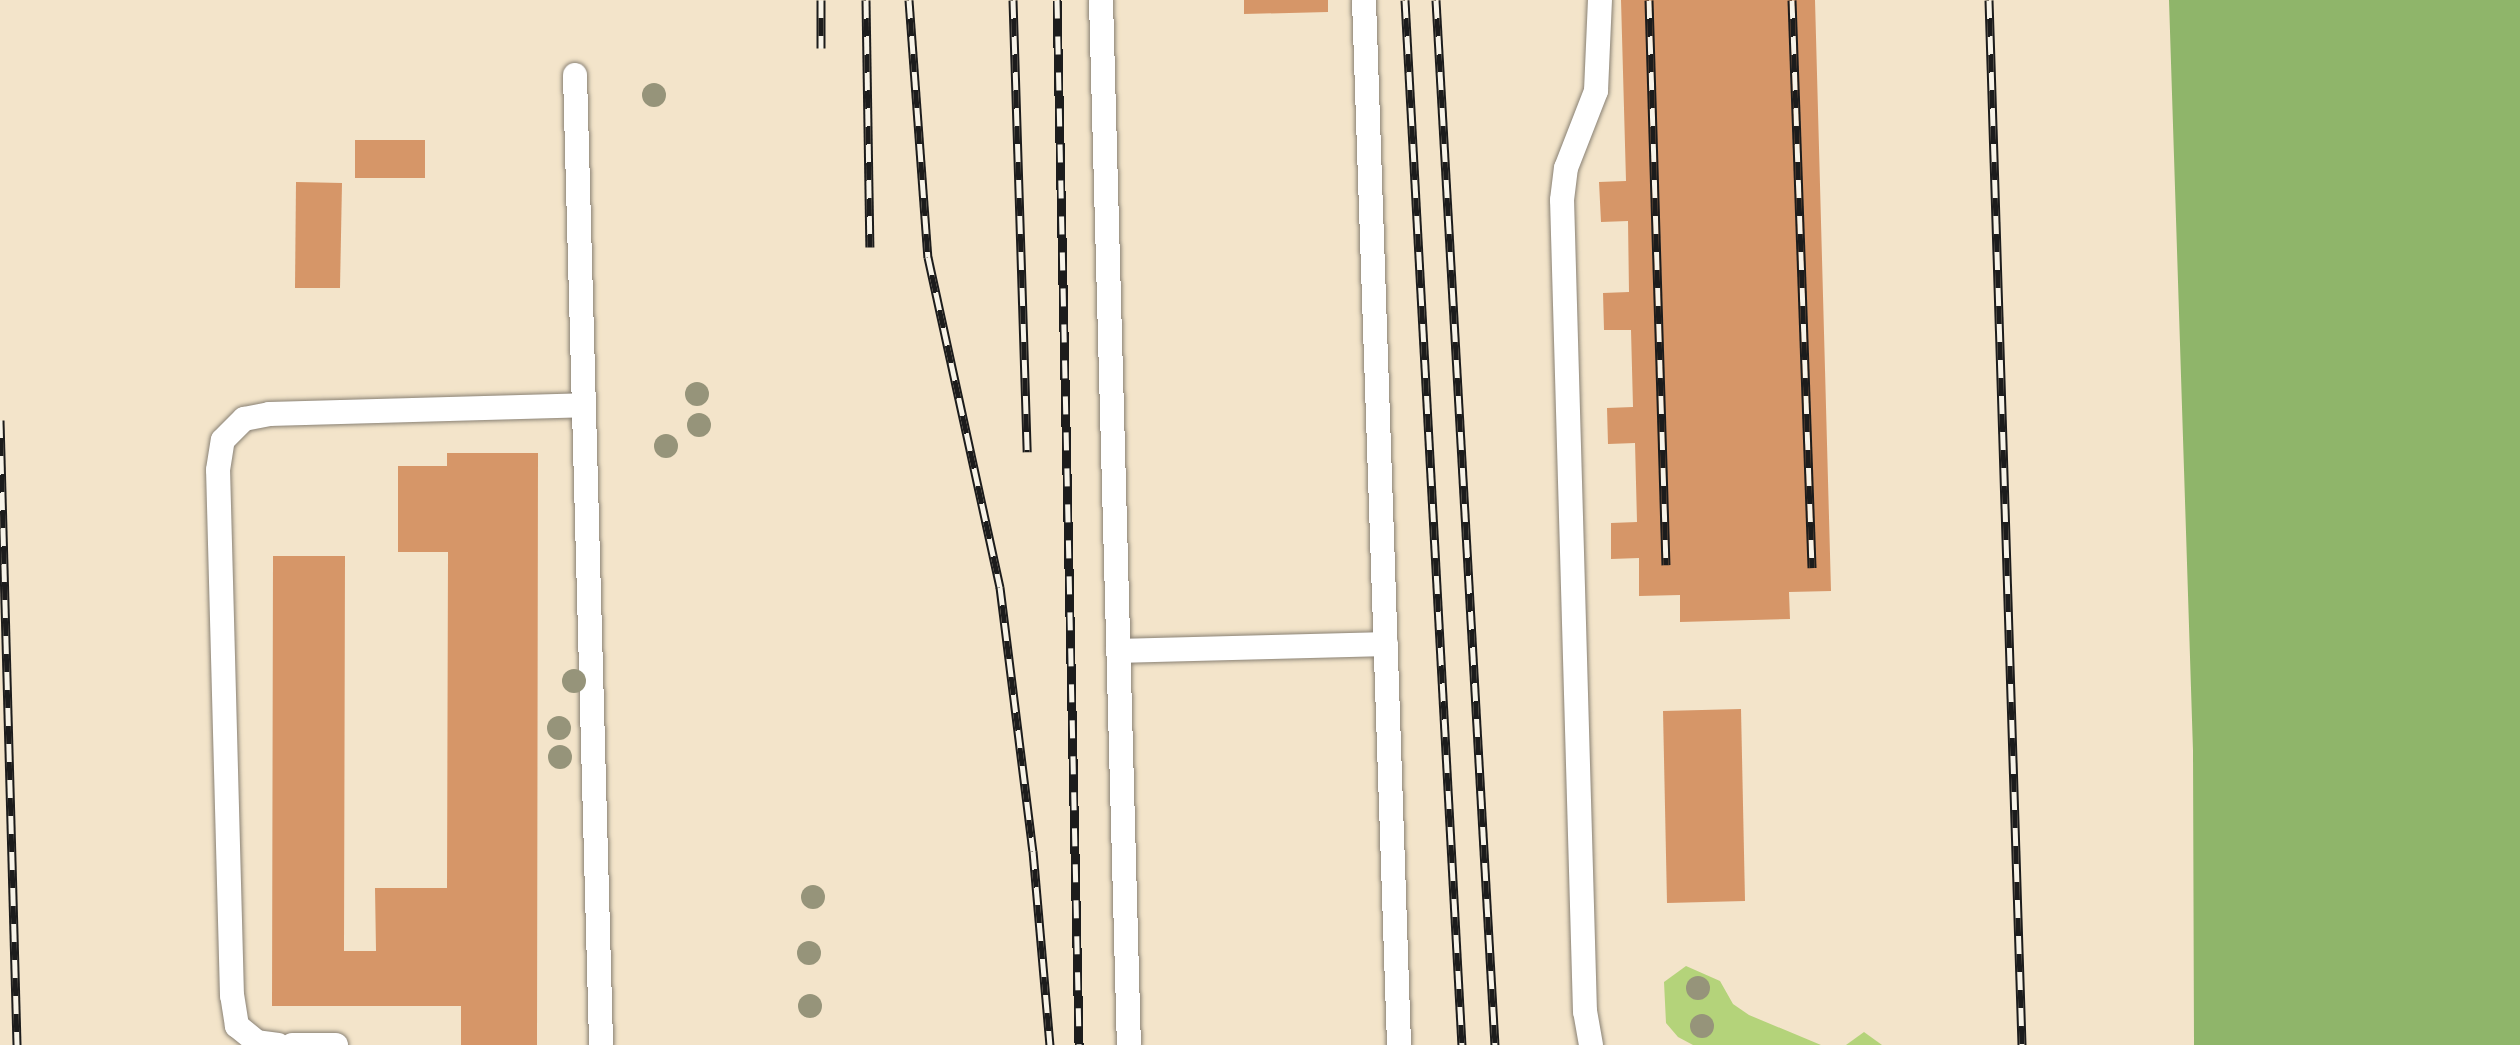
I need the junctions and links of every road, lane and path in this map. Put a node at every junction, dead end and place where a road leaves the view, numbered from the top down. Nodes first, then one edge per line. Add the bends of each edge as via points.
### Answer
1 (1101, 0) edge
2 (1364, 0) edge
3 (1600, 0) edge
4 (575, 75) dead end
5 (584, 405) junction
6 (1386, 644) junction
7 (1118, 651) junction
8 (278, 1045) edge
9 (292, 1045) edge
10 (336, 1045) edge
11 (601, 1045) edge
12 (1129, 1045) edge
13 (1399, 1045) edge
14 (1591, 1045) edge

1 - 7 lane
2 - 6 lane
3 - 14 lane via 1596,91 1566,168 1562,200 1585,1012
4 - 5 lane
5 - 8 lane via 269,414 244,419 223,440 218,470 232,996 237,1026 257,1042
5 - 11 lane
6 - 7 lane
6 - 13 lane
7 - 12 lane
9 - 10 lane

